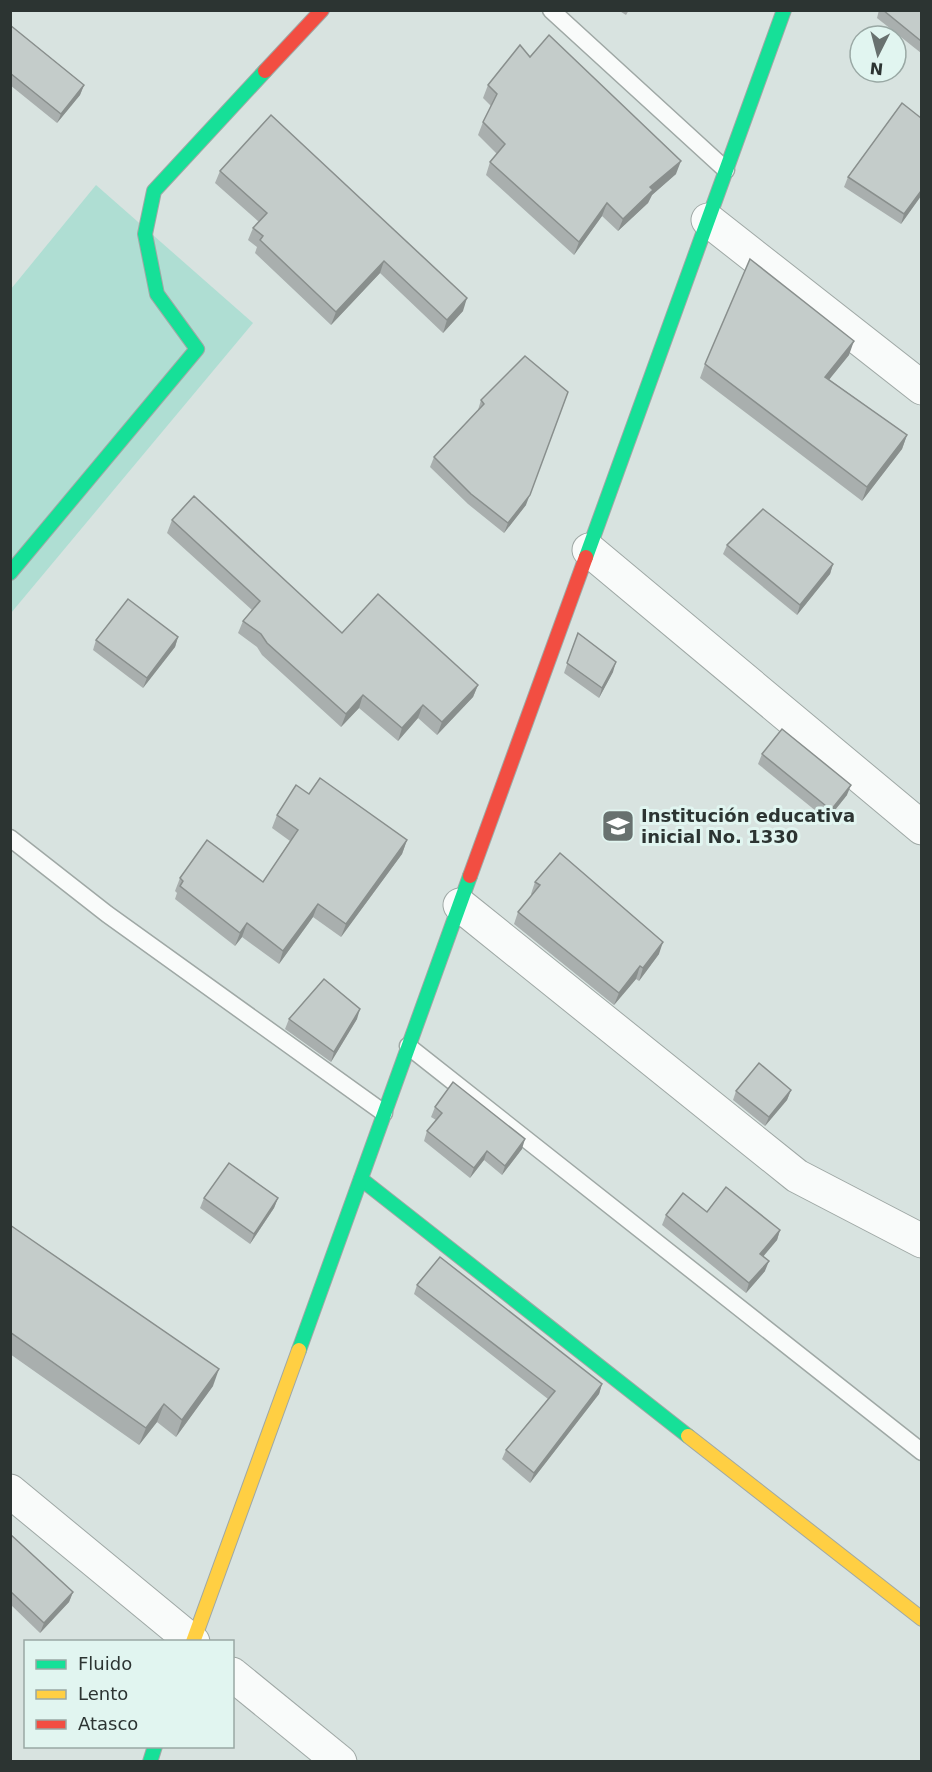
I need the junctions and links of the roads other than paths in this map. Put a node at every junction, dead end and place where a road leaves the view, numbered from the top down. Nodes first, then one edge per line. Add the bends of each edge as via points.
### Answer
1 (322, 10) edge
2 (551, 10) edge
3 (784, 10) edge
4 (726, 170) junction
5 (708, 220) junction
6 (921, 388) edge
7 (588, 550) junction
8 (10, 573) edge
9 (921, 828) edge
10 (10, 838) edge
11 (460, 905) junction
12 (408, 1046) junction
13 (384, 1113) junction
14 (361, 1179) junction
15 (921, 1241) edge
16 (921, 1452) edge
17 (10, 1491) edge
18 (921, 1619) edge
19 (192, 1640) edge
20 (193, 1640) edge
21 (234, 1676) edge
22 (340, 1761) edge

1 - 8 main road via 154,191 145,234 157,294 197,349
2 - 4 lane
3 - 4 main road
4 - 5 main road
5 - 6 street
5 - 7 main road
7 - 9 street
7 - 11 main road
10 - 13 lane via 107,914
11 - 12 main road
11 - 15 street via 796,1176
12 - 13 main road
12 - 16 lane
13 - 14 main road
14 - 18 main road
14 - 20 main road
17 - 19 street
21 - 22 street

